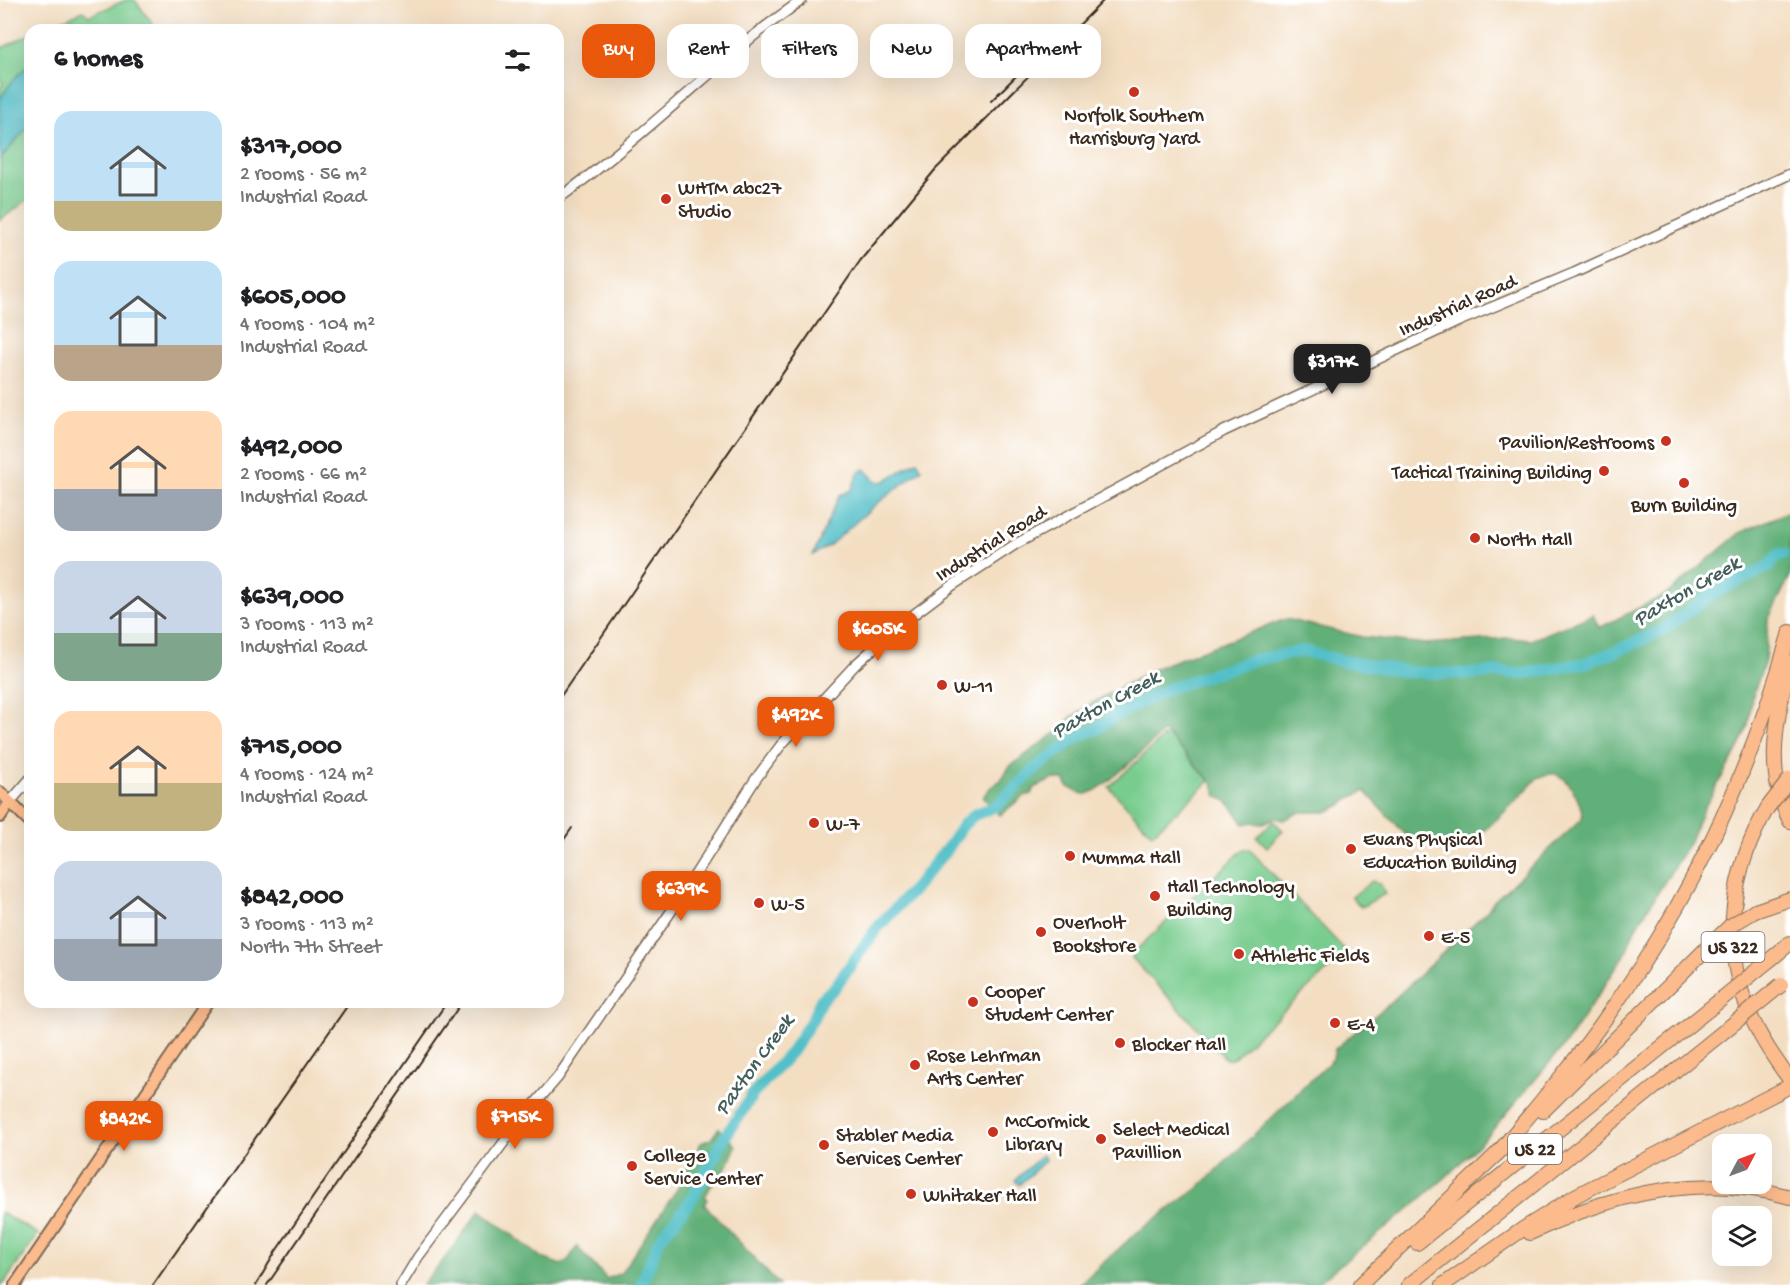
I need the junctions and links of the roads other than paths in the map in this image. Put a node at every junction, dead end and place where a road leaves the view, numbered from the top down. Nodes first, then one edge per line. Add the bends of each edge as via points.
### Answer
1 (802, 0) edge
2 (1790, 174) edge
3 (564, 195) edge
4 (1790, 632) edge
5 (1790, 658) edge
6 (1790, 779) edge
7 (24, 786) edge
8 (0, 792) edge
9 (10, 802) junction
10 (24, 816) edge
11 (0, 817) edge
12 (1790, 821) edge
13 (1790, 899) edge
14 (1790, 944) edge
15 (1786, 982) edge
16 (204, 1008) edge
17 (1790, 1080) edge
18 (1790, 1086) edge
19 (1497, 1154) junction
20 (1790, 1197) edge
21 (1483, 1257) junction
22 (15, 1285) edge
23 (401, 1285) edge
24 (1360, 1285) edge
25 (1409, 1285) edge
26 (1443, 1285) edge

1 - 3 street via 745,42 659,120
2 - 23 street, Industrial Road via 1459,321 1224,431 1016,544 901,624 855,665 781,745 564,1068 418,1257
4 - 19 highway via 1741,775 1685,892 1597,1030
5 - 12 highway via 1773,754 1778,790
6 - 17 highway, US 322, bridge via 1768,807 1749,843 1733,908 1733,945 1748,1011
7 - 9 street
8 - 9 main road
9 - 10 main road
9 - 11 main road
13 - 19 highway, bridge via 1755,911 1730,926
14 - 24 highway, US 22, bridge
15 - 25 highway, US 22, bridge
16 - 22 main road
18 - 21 highway via 1577,1195
19 - 24 highway
20 - 21 highway via 1715,1186 1647,1192 1567,1216
21 - 26 highway

